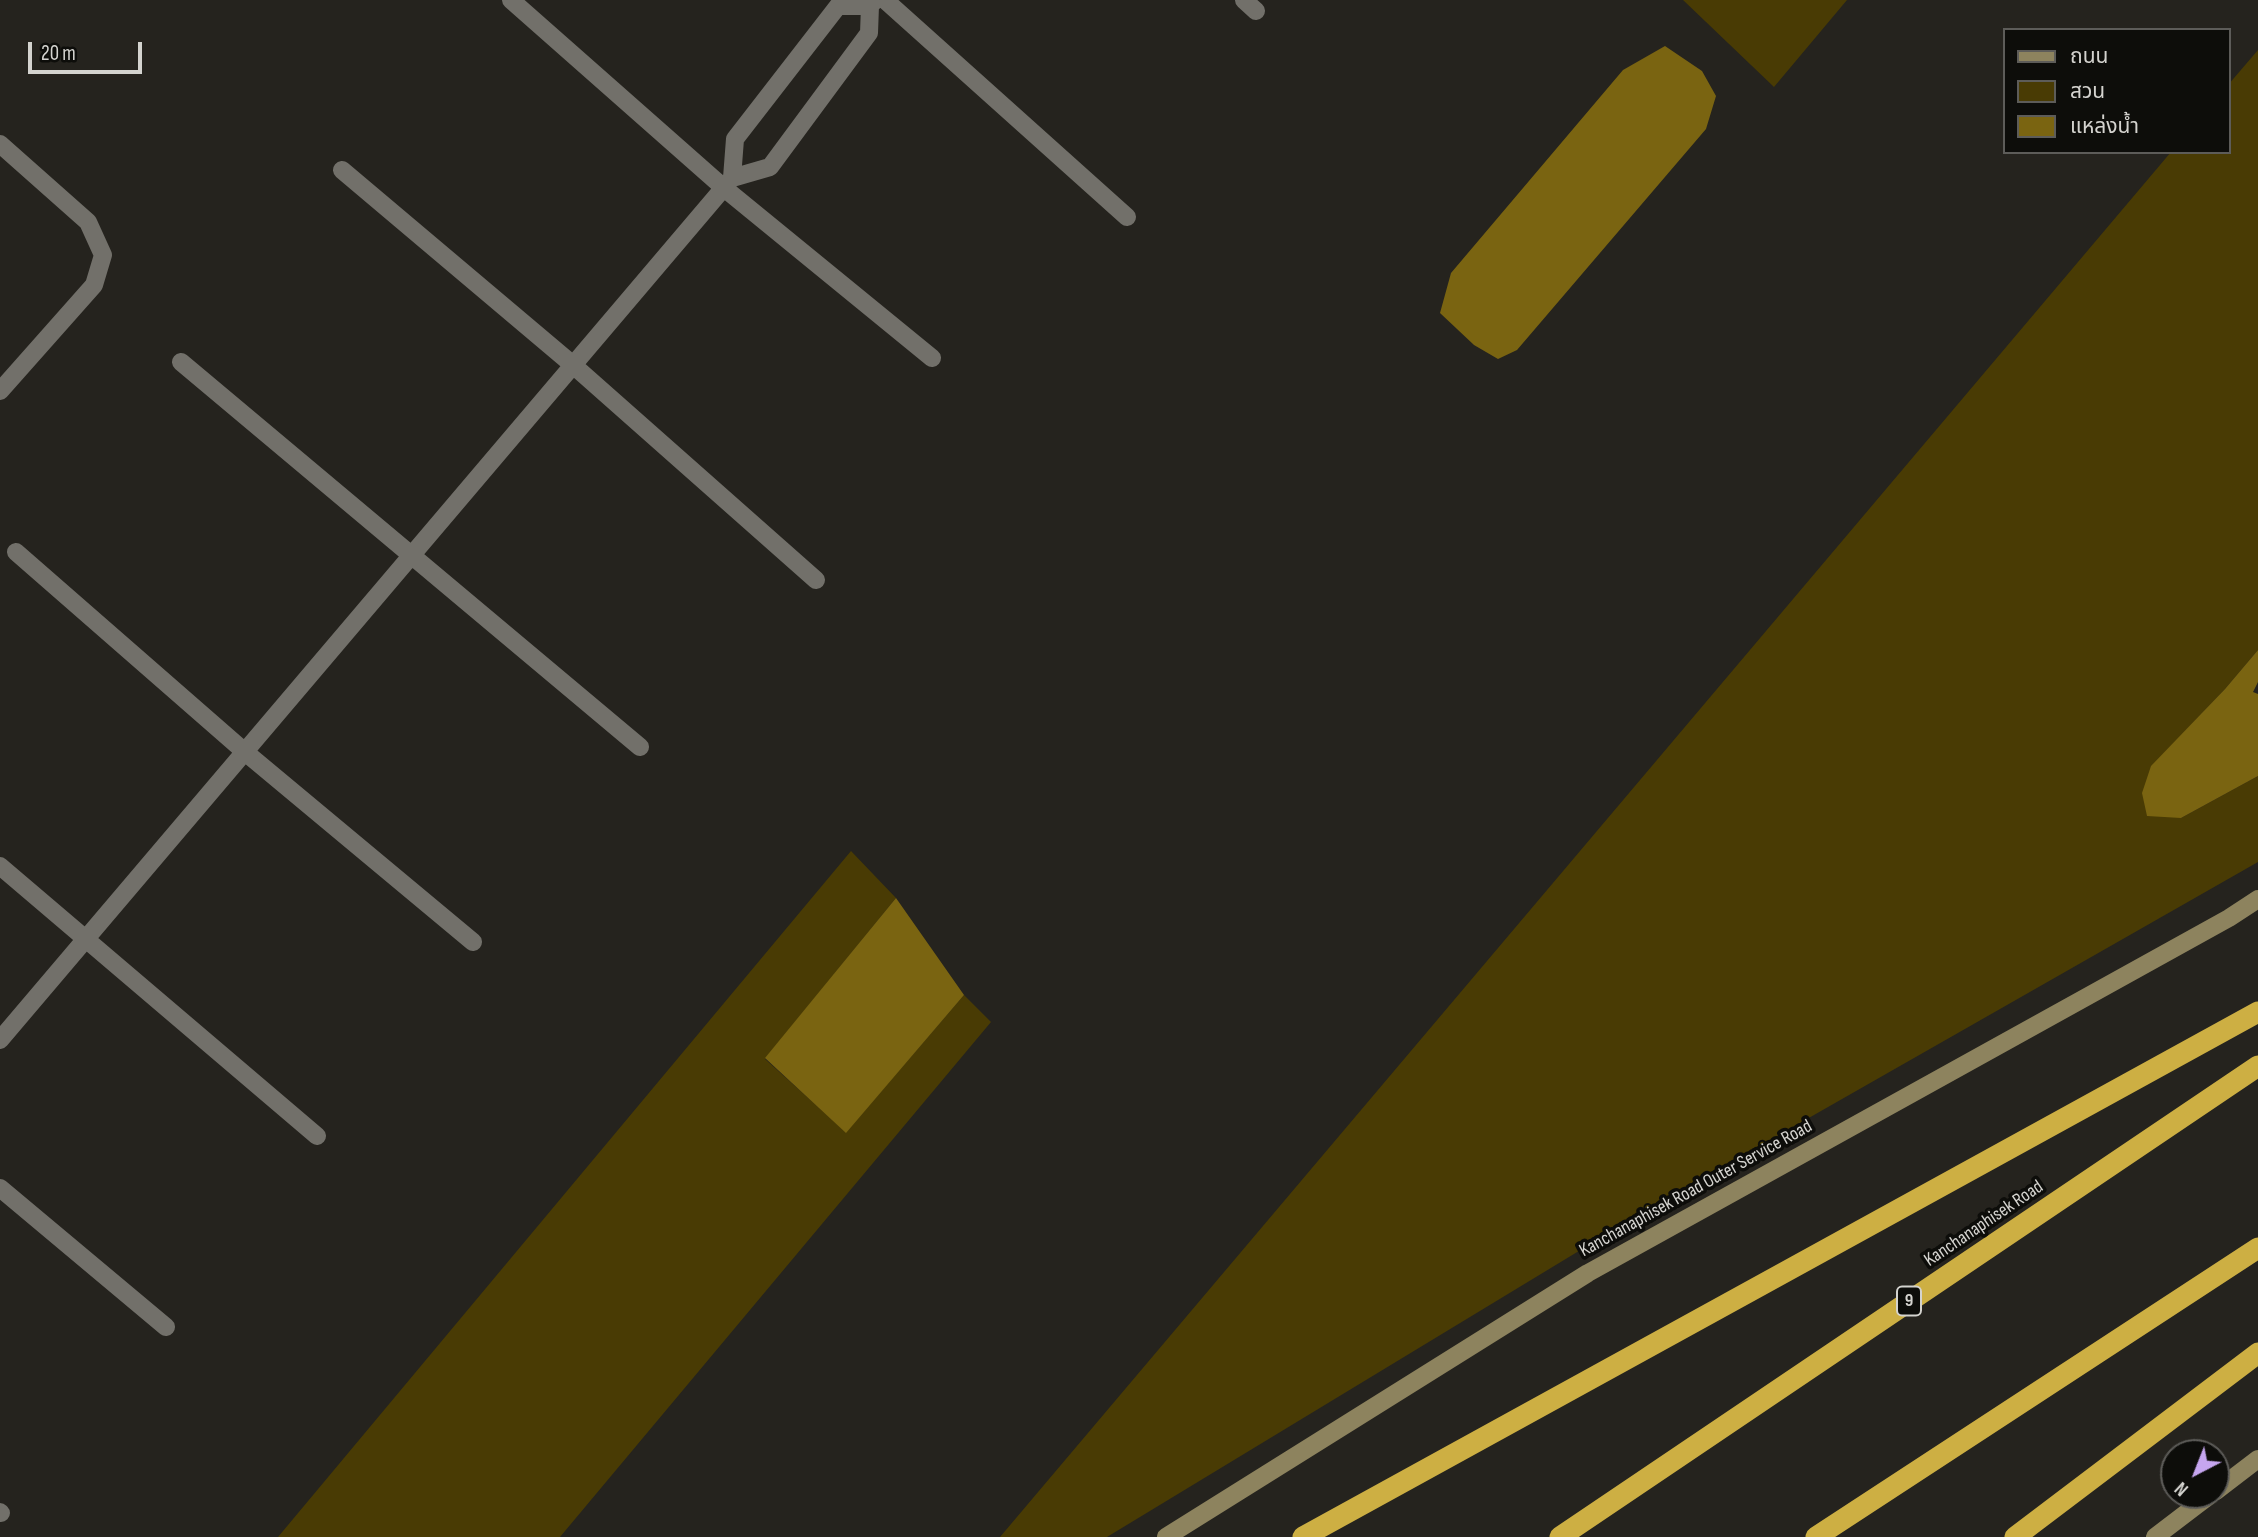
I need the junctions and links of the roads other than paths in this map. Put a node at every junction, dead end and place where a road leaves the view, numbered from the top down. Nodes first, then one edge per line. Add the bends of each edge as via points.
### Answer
1 (511, 0) edge
2 (877, 2) edge
3 (0, 144) edge
4 (342, 170) dead end
5 (728, 183) junction
6 (1127, 217) dead end
7 (932, 358) dead end
8 (181, 362) dead end
9 (573, 365) junction
10 (0, 391) edge
11 (16, 552) dead end
12 (411, 557) junction
13 (816, 580) dead end
14 (640, 747) dead end
15 (245, 751) junction
16 (0, 866) edge
17 (2258, 899) edge
18 (86, 939) junction
19 (474, 942) dead end
20 (2258, 1012) edge
21 (0, 1041) edge
22 (2258, 1066) edge
23 (317, 1136) dead end
24 (0, 1188) edge
25 (2258, 1248) edge
26 (166, 1327) dead end
27 (2258, 1353) edge
28 (2258, 1459) edge
29 (2230, 1480) edge
30 (2192, 1509) edge
31 (1166, 1537) edge
32 (1303, 1537) edge
33 (1560, 1537) edge
34 (1816, 1537) edge
35 (2015, 1537) edge
36 (2155, 1537) edge

1 - 5 street
2 - 5 street via 869,33 770,167
2 - 5 street via 838,6 735,139
2 - 6 street
3 - 10 street via 88,222 103,255 94,285
4 - 9 street
5 - 7 street
5 - 9 street
8 - 12 street
9 - 12 street
9 - 13 street
11 - 15 street
12 - 14 street
12 - 15 street
15 - 18 street
15 - 19 street
16 - 18 street
17 - 31 main road, Kanchanaphisek Road Outer Service Road via 1588,1273
18 - 21 street
18 - 23 street
20 - 32 highway
22 - 33 highway, Kanchanaphisek Road / 9
24 - 26 street
25 - 34 highway
27 - 35 highway
28 - 29 main road
30 - 36 main road

